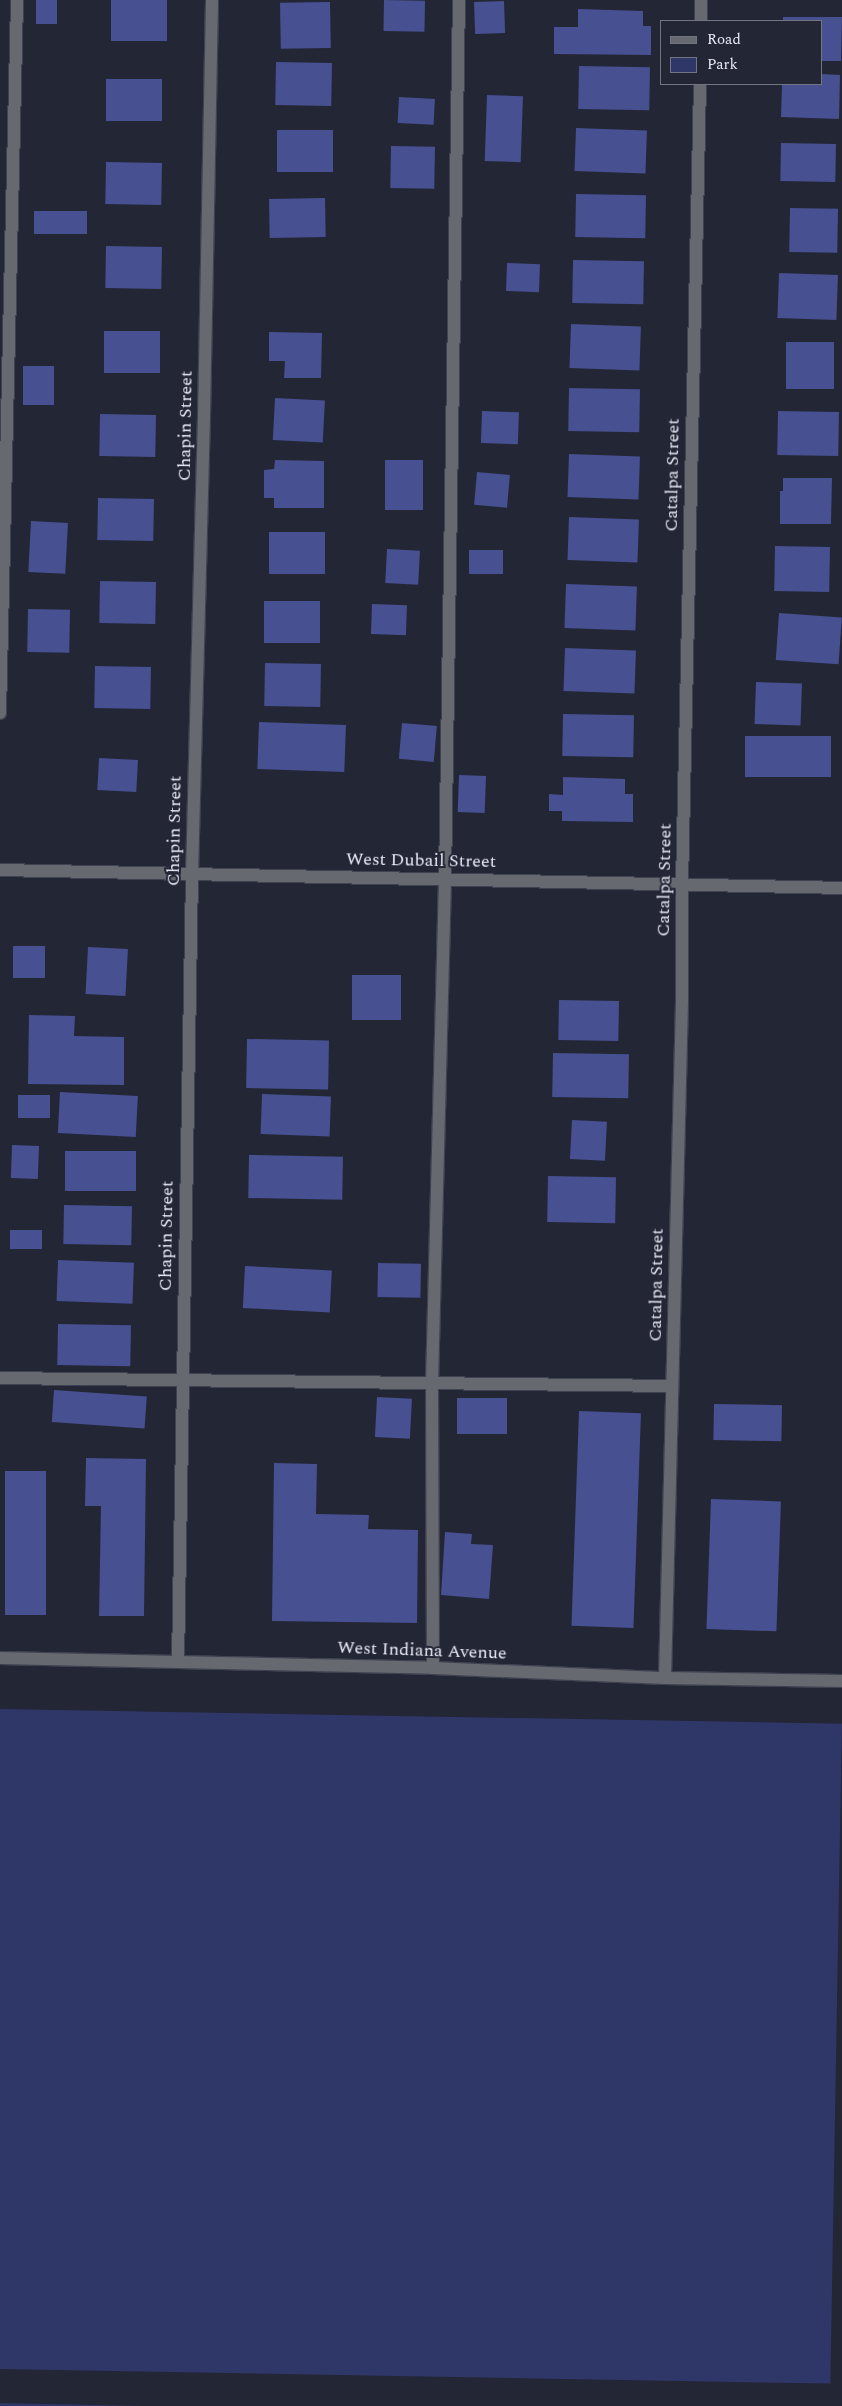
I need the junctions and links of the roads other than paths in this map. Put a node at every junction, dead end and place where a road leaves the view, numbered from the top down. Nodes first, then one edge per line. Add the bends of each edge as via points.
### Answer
1 (17, 0) edge
2 (212, 0) edge
3 (459, 0) edge
4 (701, 0) edge
5 (701, 20) edge
6 (700, 85) edge
7 (0, 712) edge
8 (0, 870) edge
9 (192, 874) junction
10 (445, 879) junction
11 (682, 884) junction
12 (842, 888) edge
13 (0, 1378) edge
14 (182, 1381) junction
15 (432, 1383) junction
16 (672, 1386) junction
17 (0, 1658) edge
18 (178, 1662) junction
19 (433, 1668) junction
20 (665, 1678) junction
21 (842, 1681) edge

1 - 7 street
2 - 9 street, Chapin Street
3 - 10 street
4 - 5 street
6 - 11 street, Catalpa Street
8 - 9 street, West Dubail Street
9 - 10 street, West Dubail Street
9 - 14 street, Chapin Street
10 - 11 street, West Dubail Street
10 - 15 street
11 - 12 street, West Dubail Street
11 - 16 street, Catalpa Street
13 - 14 street
14 - 15 street
14 - 18 street, Chapin Street
15 - 16 street
15 - 19 street
16 - 20 street, Catalpa Street
17 - 18 street, West Indiana Avenue
18 - 19 street, West Indiana Avenue
19 - 20 street, West Indiana Avenue
20 - 21 street, West Indiana Avenue

